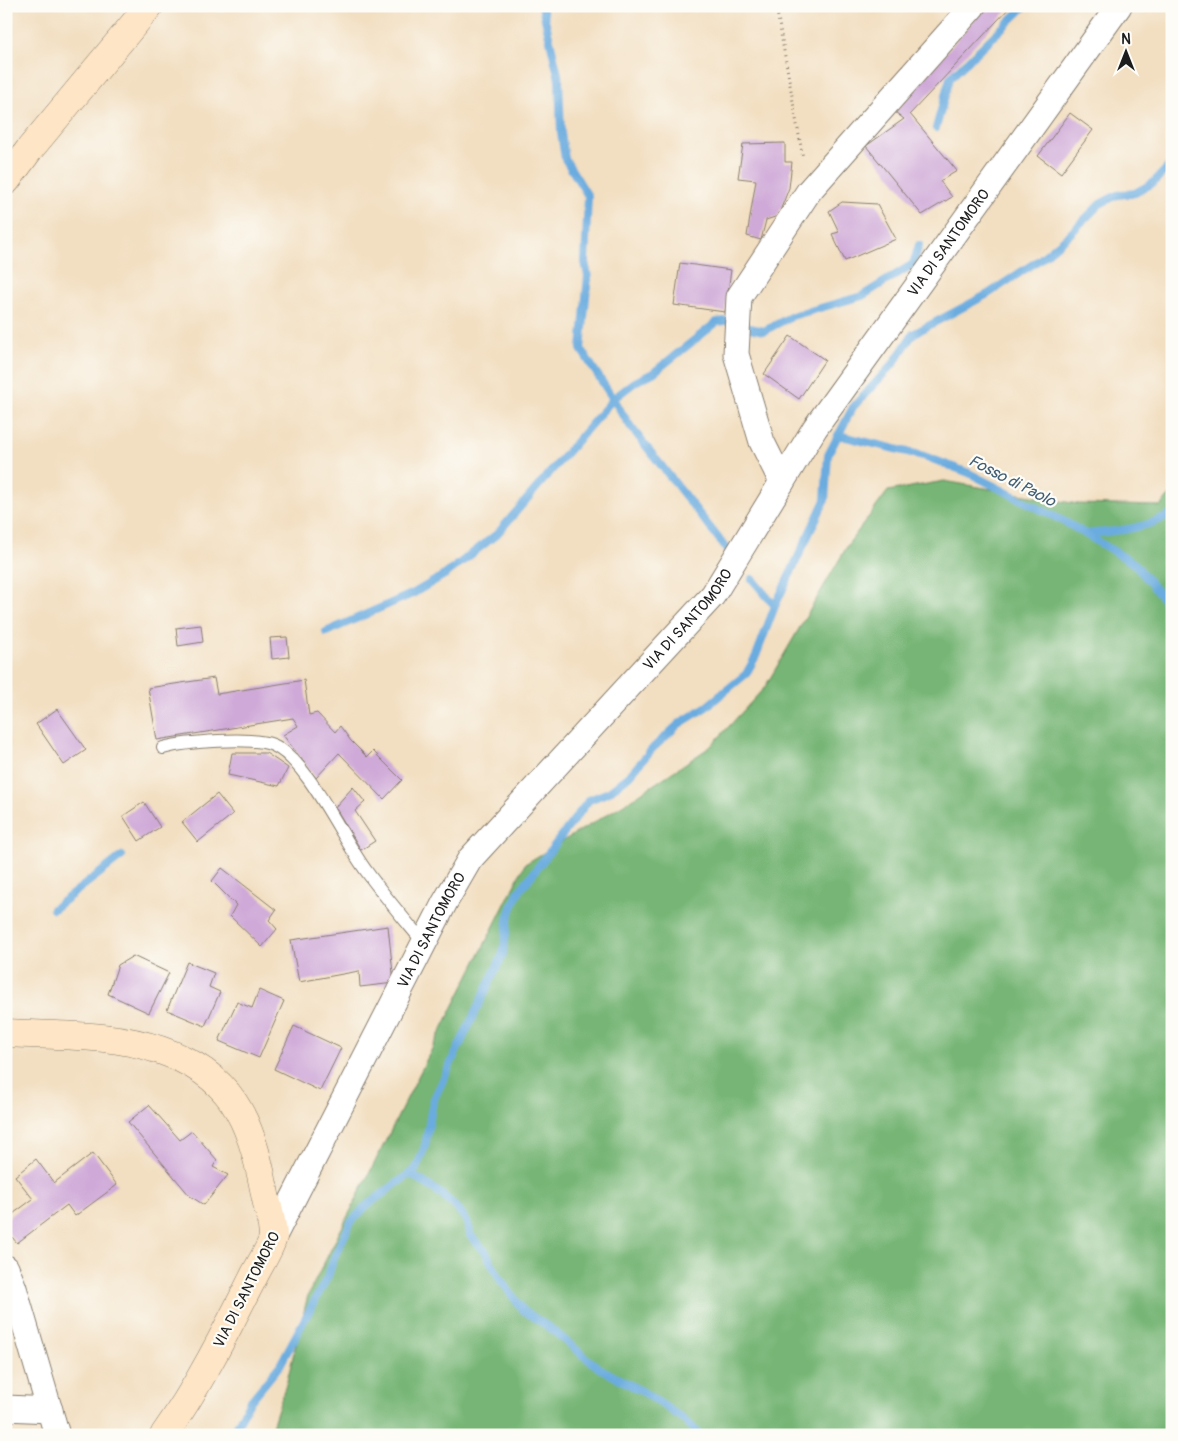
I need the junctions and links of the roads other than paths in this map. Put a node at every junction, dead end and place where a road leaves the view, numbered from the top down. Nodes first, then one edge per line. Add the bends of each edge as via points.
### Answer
1 (149, 6) edge
2 (974, 6) edge
3 (1119, 6) edge
4 (6, 181) edge
5 (782, 482) junction
6 (163, 748) dead end
7 (424, 943) junction
8 (6, 1033) edge
9 (273, 1238) junction
10 (6, 1268) edge
11 (6, 1408) edge
12 (50, 1410) junction
13 (57, 1435) edge
14 (164, 1435) edge

1 - 4 main road
2 - 5 street via 809,191 739,297 736,354 762,442
3 - 5 street, VIA DI SANTOMORO via 815,428
5 - 7 street, VIA DI SANTOMORO via 713,595 470,859
6 - 7 lane via 179,744 244,741 272,745 287,755 328,808 366,871
7 - 9 street, VIA DI SANTOMORO
8 - 9 main road via 124,1042 158,1049 204,1070 234,1102 250,1135
9 - 14 main road, VIA DI SANTOMORO via 188,1401
10 - 12 street
11 - 12 street
12 - 13 street

